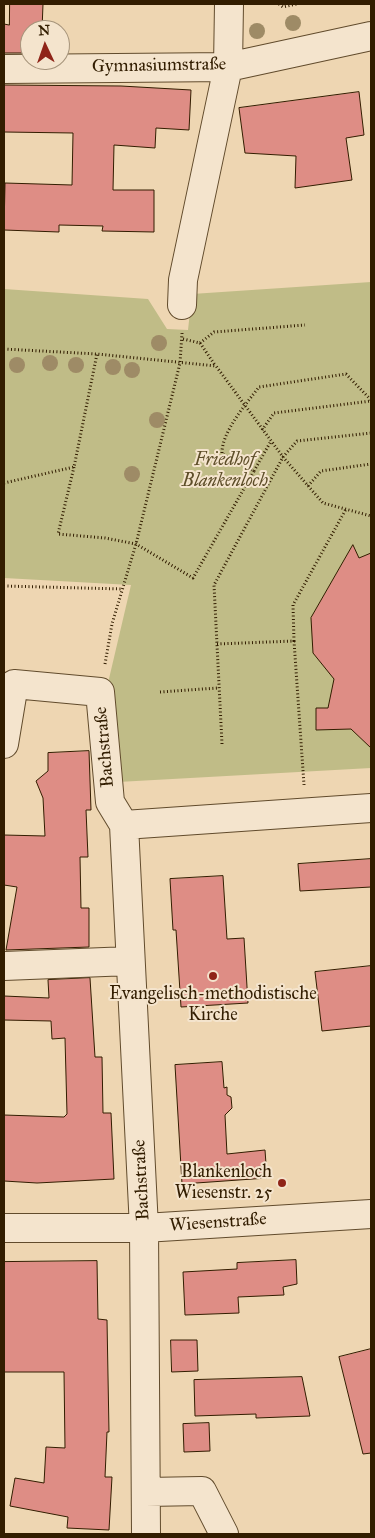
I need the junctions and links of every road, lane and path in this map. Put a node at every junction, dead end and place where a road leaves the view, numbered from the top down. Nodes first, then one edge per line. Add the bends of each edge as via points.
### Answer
1 (229, 4) edge
2 (279, 4) edge
3 (297, 4) edge
4 (371, 36) edge
5 (228, 67) junction
6 (4, 68) edge
7 (182, 305) joint
8 (305, 325) dead end
9 (183, 339) junction
10 (200, 343) junction
11 (4, 349) edge
12 (97, 354) junction
13 (180, 362) junction
14 (216, 366) junction
15 (371, 400) edge
16 (244, 406) junction
17 (262, 430) junction
18 (371, 433) edge
19 (271, 441) junction
20 (283, 458) junction
21 (371, 464) edge
22 (74, 467) junction
23 (254, 471) junction
24 (4, 483) edge
25 (308, 486) junction
26 (346, 509) junction
27 (371, 516) edge
28 (136, 544) junction
29 (4, 586) edge
30 (122, 589) junction
31 (294, 641) junction
32 (217, 644) junction
33 (218, 688) junction
34 (100, 692) junction
35 (160, 692) dead end
36 (4, 744) edge
37 (222, 744) dead end
38 (371, 808) edge
39 (306, 813) junction
40 (124, 825) junction
41 (130, 961) junction
42 (4, 966) edge
43 (371, 1214) edge
44 (4, 1228) edge
45 (144, 1228) junction
46 (146, 1492) junction
47 (146, 1534) edge
48 (224, 1534) edge

1 - 5 street
2 - 3 path via 283,7
4 - 5 street, Gymnasiumstraße
5 - 6 street, Gymnasiumstraße
5 - 7 street via 183,280
7 - 9 path
8 - 10 path via 214,332
9 - 10 path
9 - 13 path
10 - 14 path
11 - 12 path
12 - 13 path
12 - 22 path
13 - 14 path
13 - 28 path
14 - 16 path
15 - 16 path via 346,374 258,387
15 - 17 path via 274,414
16 - 17 path
16 - 23 path via 221,444 222,454
17 - 19 path
18 - 20 path via 297,441
19 - 20 path
19 - 23 path
20 - 25 path
20 - 32 path via 214,585
21 - 25 path via 321,471
22 - 24 path
22 - 28 path via 58,534
23 - 28 path via 193,578
25 - 26 path via 323,503
26 - 27 path
26 - 31 path via 293,605
28 - 30 path
29 - 30 path
30 - 34 path
31 - 32 path
31 - 39 path
32 - 33 path
33 - 35 path
33 - 37 path
34 - 36 street, Bachstraße via 14,684
34 - 40 street, Bachstraße via 110,802
38 - 39 street
39 - 40 street
40 - 41 street, Bachstraße
41 - 42 street
41 - 45 street, Bachstraße
43 - 45 street, Wiesenstraße
44 - 45 street, Wiesenstraße
45 - 46 street, Bachstraße
46 - 47 street, Bachstraße
46 - 48 street via 202,1491

